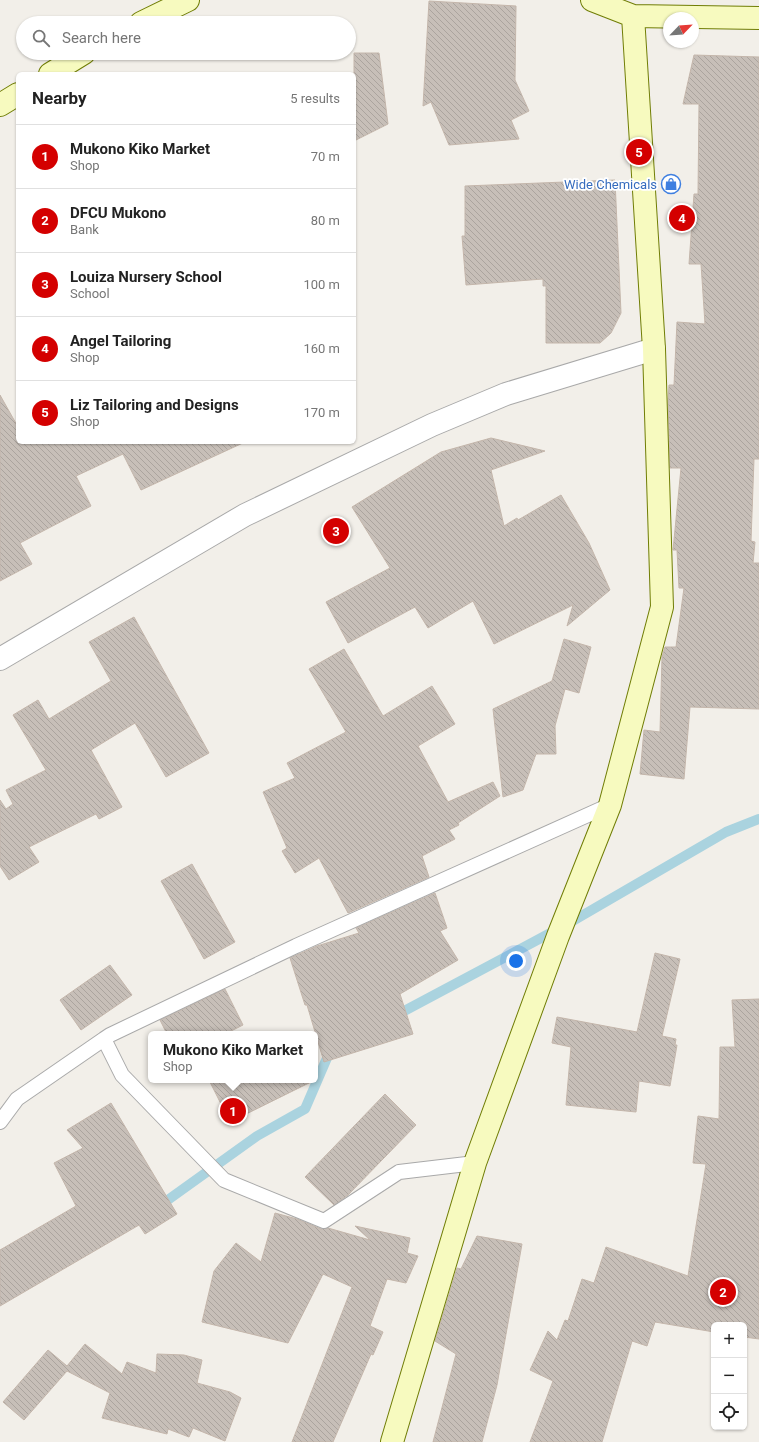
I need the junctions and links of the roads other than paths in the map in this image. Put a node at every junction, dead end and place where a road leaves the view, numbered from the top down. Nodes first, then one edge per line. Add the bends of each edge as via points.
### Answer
1 (188, 0) edge
2 (592, 0) edge
3 (155, 16) edge
4 (633, 16) junction
5 (759, 18) edge
6 (73, 60) edge
7 (53, 72) edge
8 (16, 95) edge
9 (0, 104) edge
10 (654, 349) junction
11 (0, 659) edge
12 (610, 805) junction
13 (104, 1040) junction
14 (0, 1122) edge
15 (475, 1163) junction
16 (392, 1442) edge

1 - 3 street
2 - 4 street
4 - 5 street
4 - 10 street
6 - 7 street
8 - 9 street
10 - 11 street via 506,394 432,425 245,515
10 - 12 street via 662,607
12 - 13 lane via 296,946
12 - 15 street via 558,936
13 - 14 lane via 17,1099
13 - 15 lane via 122,1075 224,1180 324,1221 399,1172
15 - 16 street

